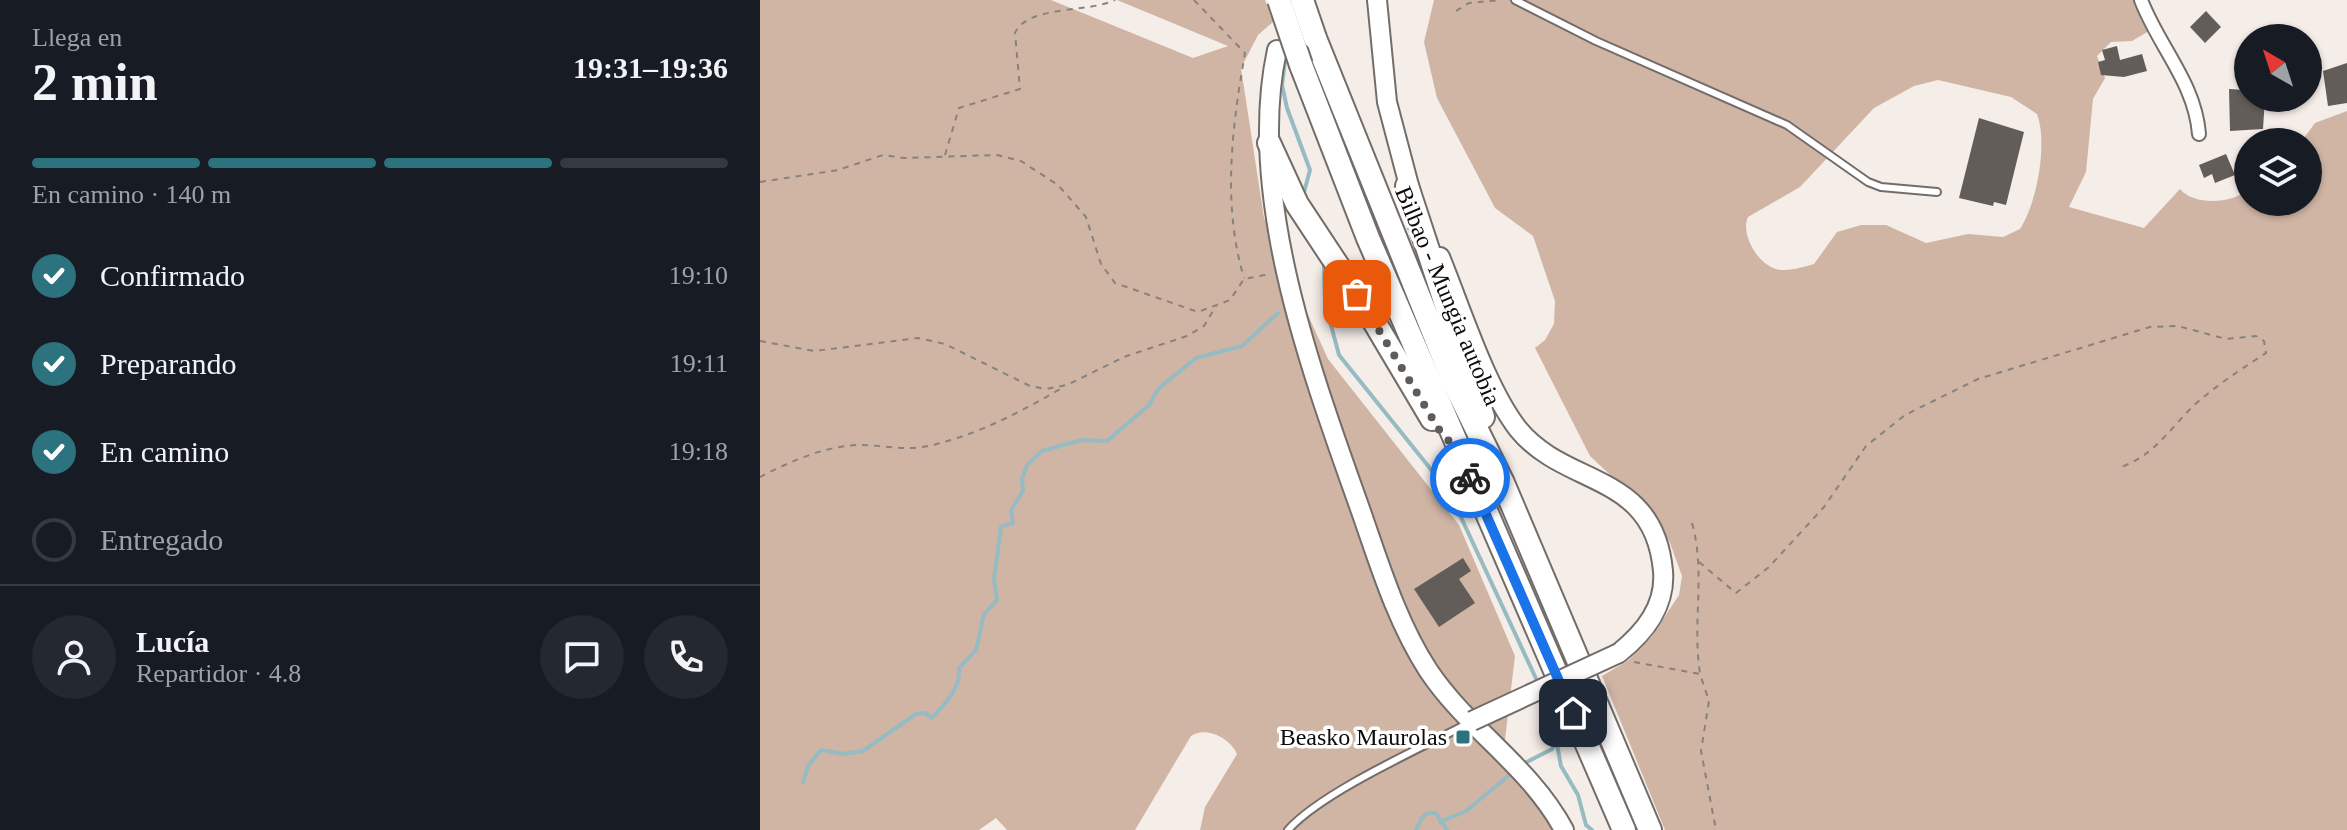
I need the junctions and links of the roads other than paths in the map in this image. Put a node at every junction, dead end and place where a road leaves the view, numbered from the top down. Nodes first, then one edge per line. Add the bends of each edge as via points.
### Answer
1 (1279, 0) edge
2 (1302, 0) edge
3 (1377, 0) edge
4 (1515, 0) edge
5 (2141, 0) edge
6 (1277, 50) dead end
7 (2199, 134) dead end
8 (1269, 143) junction
9 (1407, 186) junction
10 (1937, 192) dead end
11 (1458, 451) junction
12 (1503, 483) junction
13 (1472, 721) junction
14 (1288, 830) edge
15 (1564, 830) edge
16 (1624, 830) edge
17 (1650, 830) edge

1 - 11 highway, Bilbao - Mungia autobia, bridge via 1368,238
2 - 12 highway, Bilbao - Mungia autobia, bridge via 1453,381
3 - 9 street via 1387,102
4 - 10 lane via 1787,125 1868,182
5 - 7 street via 2152,29 2187,83
6 - 8 street via 1268,103
8 - 11 highway via 1297,204 1440,431
8 - 13 street via 1288,270 1339,449 1400,617 1448,698
9 - 12 highway
9 - 13 street, bridge via 1493,384 1520,431 1631,502 1645,516 1661,550 1665,588 1649,624 1619,653
11 - 16 highway, Bilbao - Mungia autobia
12 - 17 highway, Bilbao - Mungia autobia
13 - 14 lane via 1352,785
13 - 15 street via 1527,775

